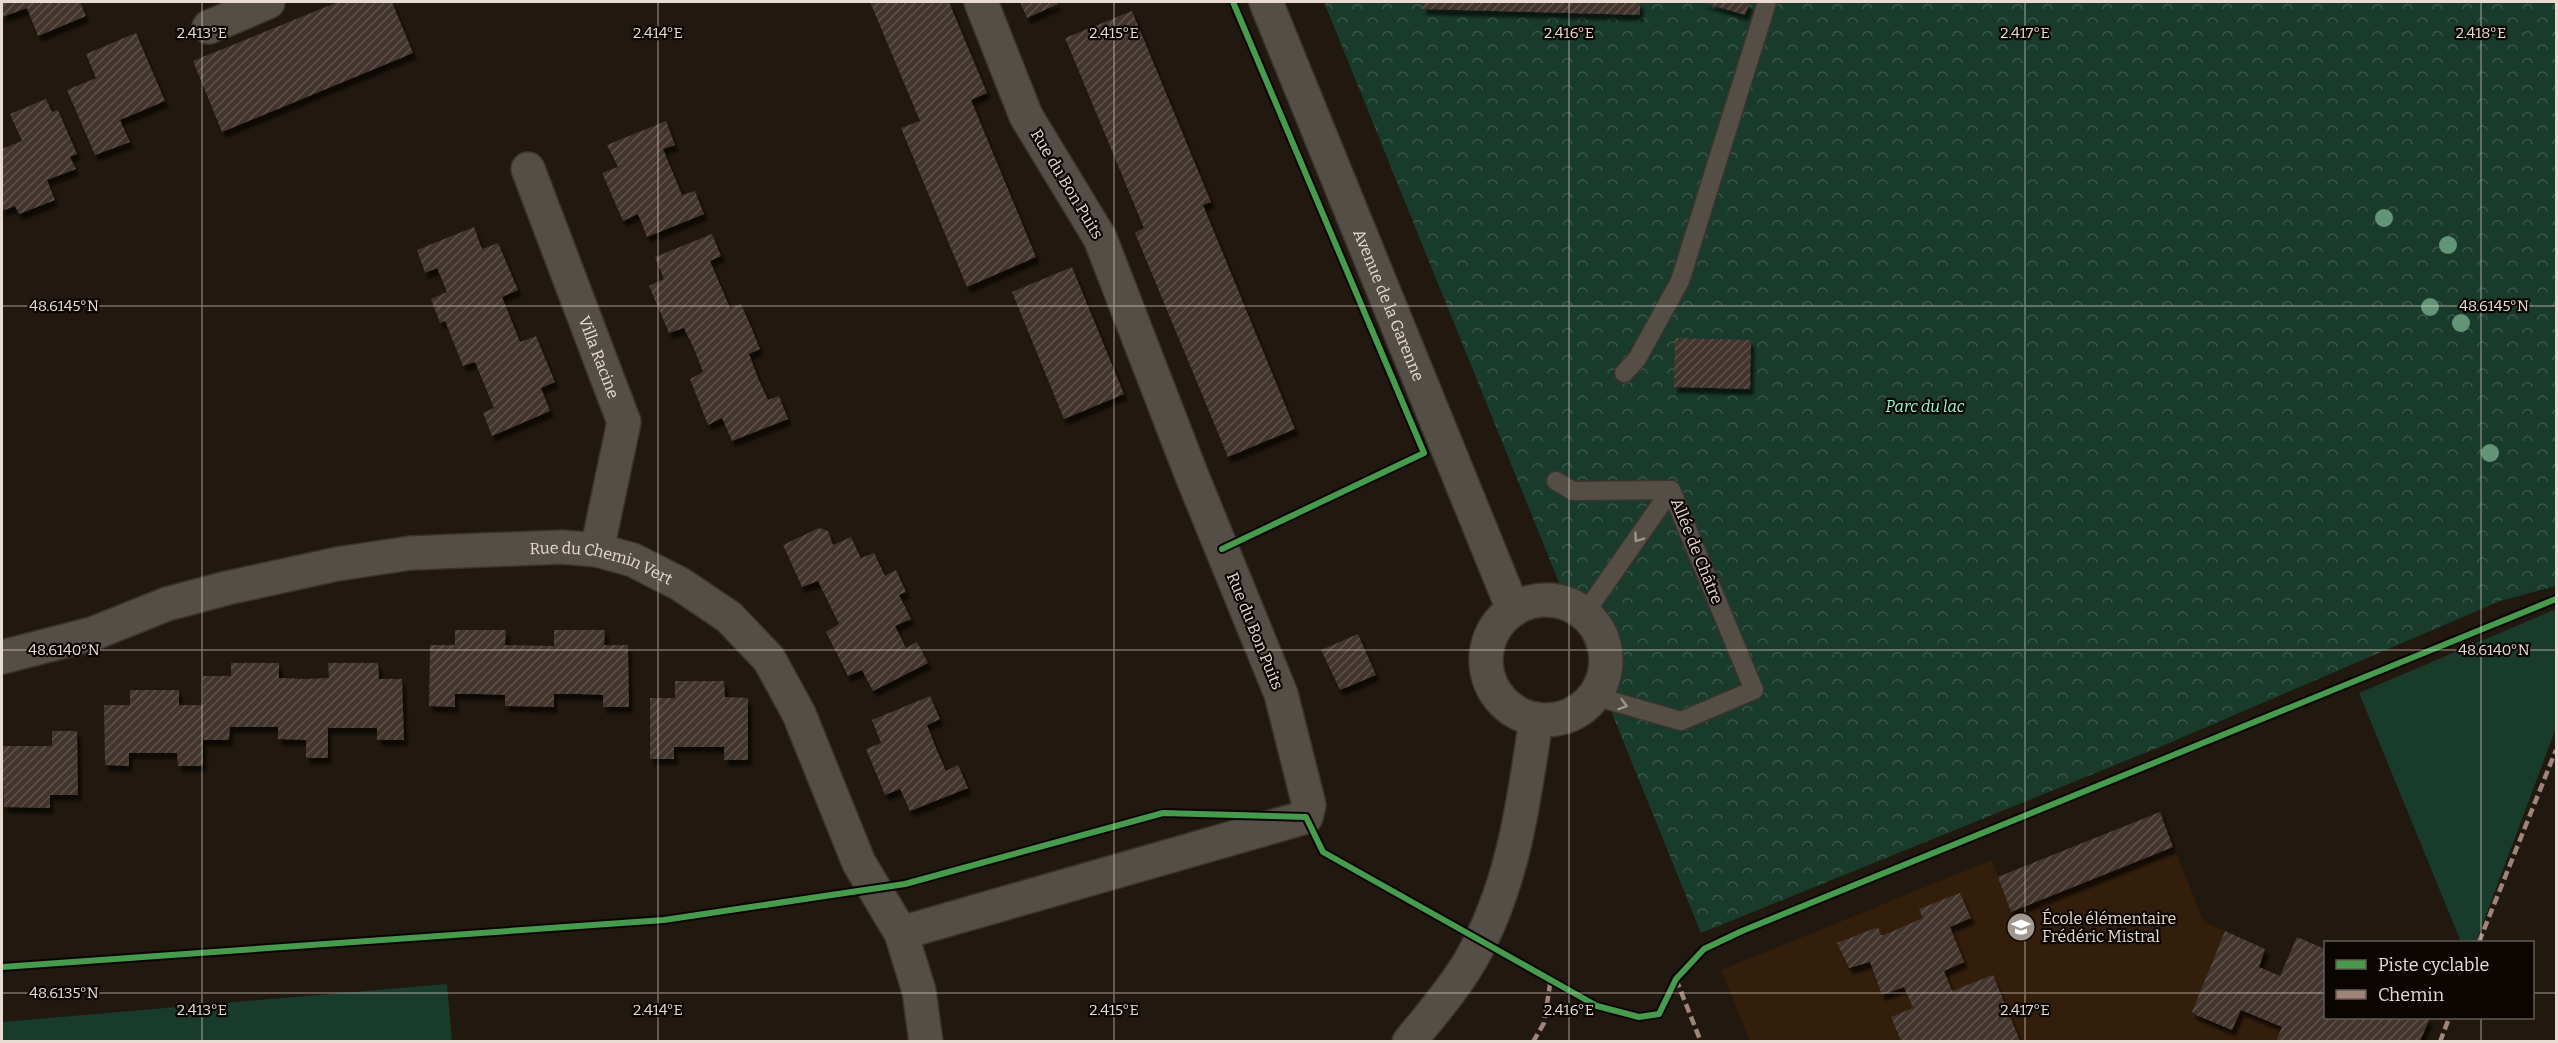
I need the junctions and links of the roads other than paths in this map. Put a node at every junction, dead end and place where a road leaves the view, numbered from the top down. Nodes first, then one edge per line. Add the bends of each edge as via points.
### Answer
1 (268, 2) edge
2 (981, 2) edge
3 (1266, 2) edge
4 (1767, 2) edge
5 (209, 27) dead end
6 (528, 169) dead end
7 (1624, 374) dead end
8 (1556, 481) dead end
9 (1671, 490) junction
10 (597, 550) junction
11 (1513, 609) junction
12 (1585, 613) junction
13 (2, 657) edge
14 (1594, 696) junction
15 (1536, 719) junction
16 (901, 933) junction
17 (926, 1041) edge
18 (1409, 1041) edge

1 - 5 street
2 - 16 street, Rue du Bon Puits via 1026,116 1100,238 1281,694 1309,805 1306,817
3 - 11 street, Avenue de la Garenne
4 - 7 lane via 1680,281 1637,359
6 - 10 street, Villa Racine via 624,422
8 - 9 lane, Allée de Châtre via 1573,491
9 -> 12 lane
14 -> 9 lane, Allée de Châtre via 1681,721 1754,690
10 - 13 street, Rue du Chemin Vert via 562,547 411,554 337,564 167,604 92,634
10 - 16 street, Rue du Chemin Vert via 633,560 680,584 729,617 769,659 799,714 860,863
11 - 12 street via 1550,600
11 - 15 street via 1498,623 1489,641 1486,661 1490,681 1500,699 1516,712
12 - 14 street via 1597,627 1606,662 1603,680
14 - 15 street via 1568,716
15 - 18 street via 1526,797 1491,918 1470,962
16 - 17 street, Rue du Chemin Vert via 919,991

